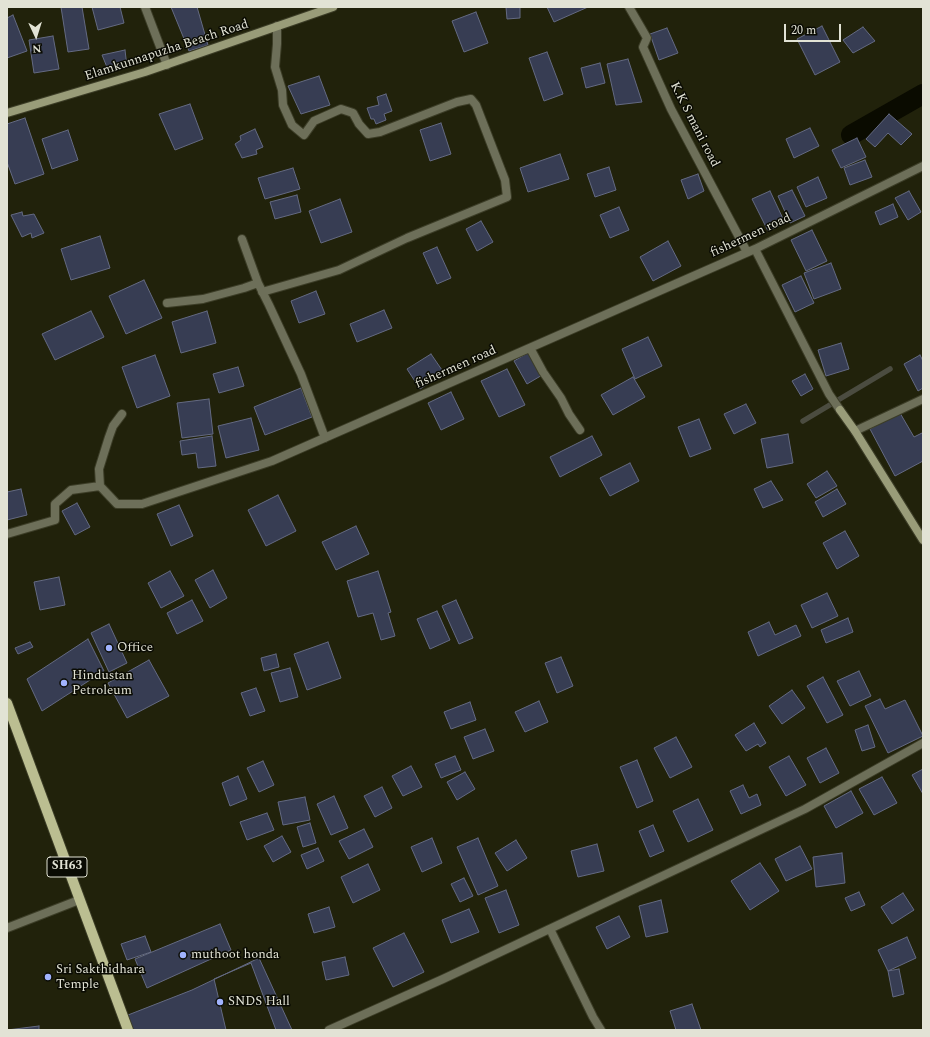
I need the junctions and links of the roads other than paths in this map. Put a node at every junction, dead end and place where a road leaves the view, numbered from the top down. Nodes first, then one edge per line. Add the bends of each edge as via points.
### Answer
1 (145, 7) edge
2 (332, 7) edge
3 (629, 7) edge
4 (277, 26) junction
5 (167, 65) junction
6 (7, 113) edge
7 (923, 166) edge
8 (242, 239) dead end
9 (751, 250) junction
10 (258, 283) junction
11 (262, 292) junction
12 (167, 303) dead end
13 (530, 348) junction
14 (923, 398) edge
15 (840, 410) joint
16 (122, 414) dead end
17 (580, 430) dead end
18 (855, 431) junction
19 (325, 438) junction
20 (100, 486) junction
21 (7, 534) edge
22 (923, 540) edge
23 (8, 706) edge
24 (923, 743) edge
25 (79, 900) junction
26 (7, 928) edge
27 (550, 929) junction
28 (128, 1030) edge
29 (329, 1030) edge
30 (601, 1030) edge

1 - 5 street
2 - 4 main road, Elamkunnapuzha Beach Road
3 - 9 street, K.K S mani road via 647,38 643,47 671,109
4 - 5 main road, Elamkunnapuzha Beach Road
4 - 11 street via 275,67 282,90 283,105 292,125 304,135 314,120 341,109 353,113 368,134 471,99 476,105 505,180 507,197 406,238 339,270
5 - 6 main road, Elamkunnapuzha Beach Road
7 - 9 street, fishermen road
8 - 10 street
9 - 13 street, fishermen road
9 - 15 street
10 - 11 street
10 - 12 street via 203,299
11 - 19 street via 301,374
13 - 17 street
13 - 19 street, fishermen road
14 - 18 street
15 - 18 main road
16 - 20 street via 109,436 99,469
18 - 22 main road
19 - 20 street, fishermen road via 272,461 142,504 116,504
20 - 21 street via 71,490 55,504 56,520
23 - 25 main road, SH63
24 - 27 street via 805,809
25 - 26 street
25 - 28 main road, SH63
27 - 29 street
27 - 30 street

